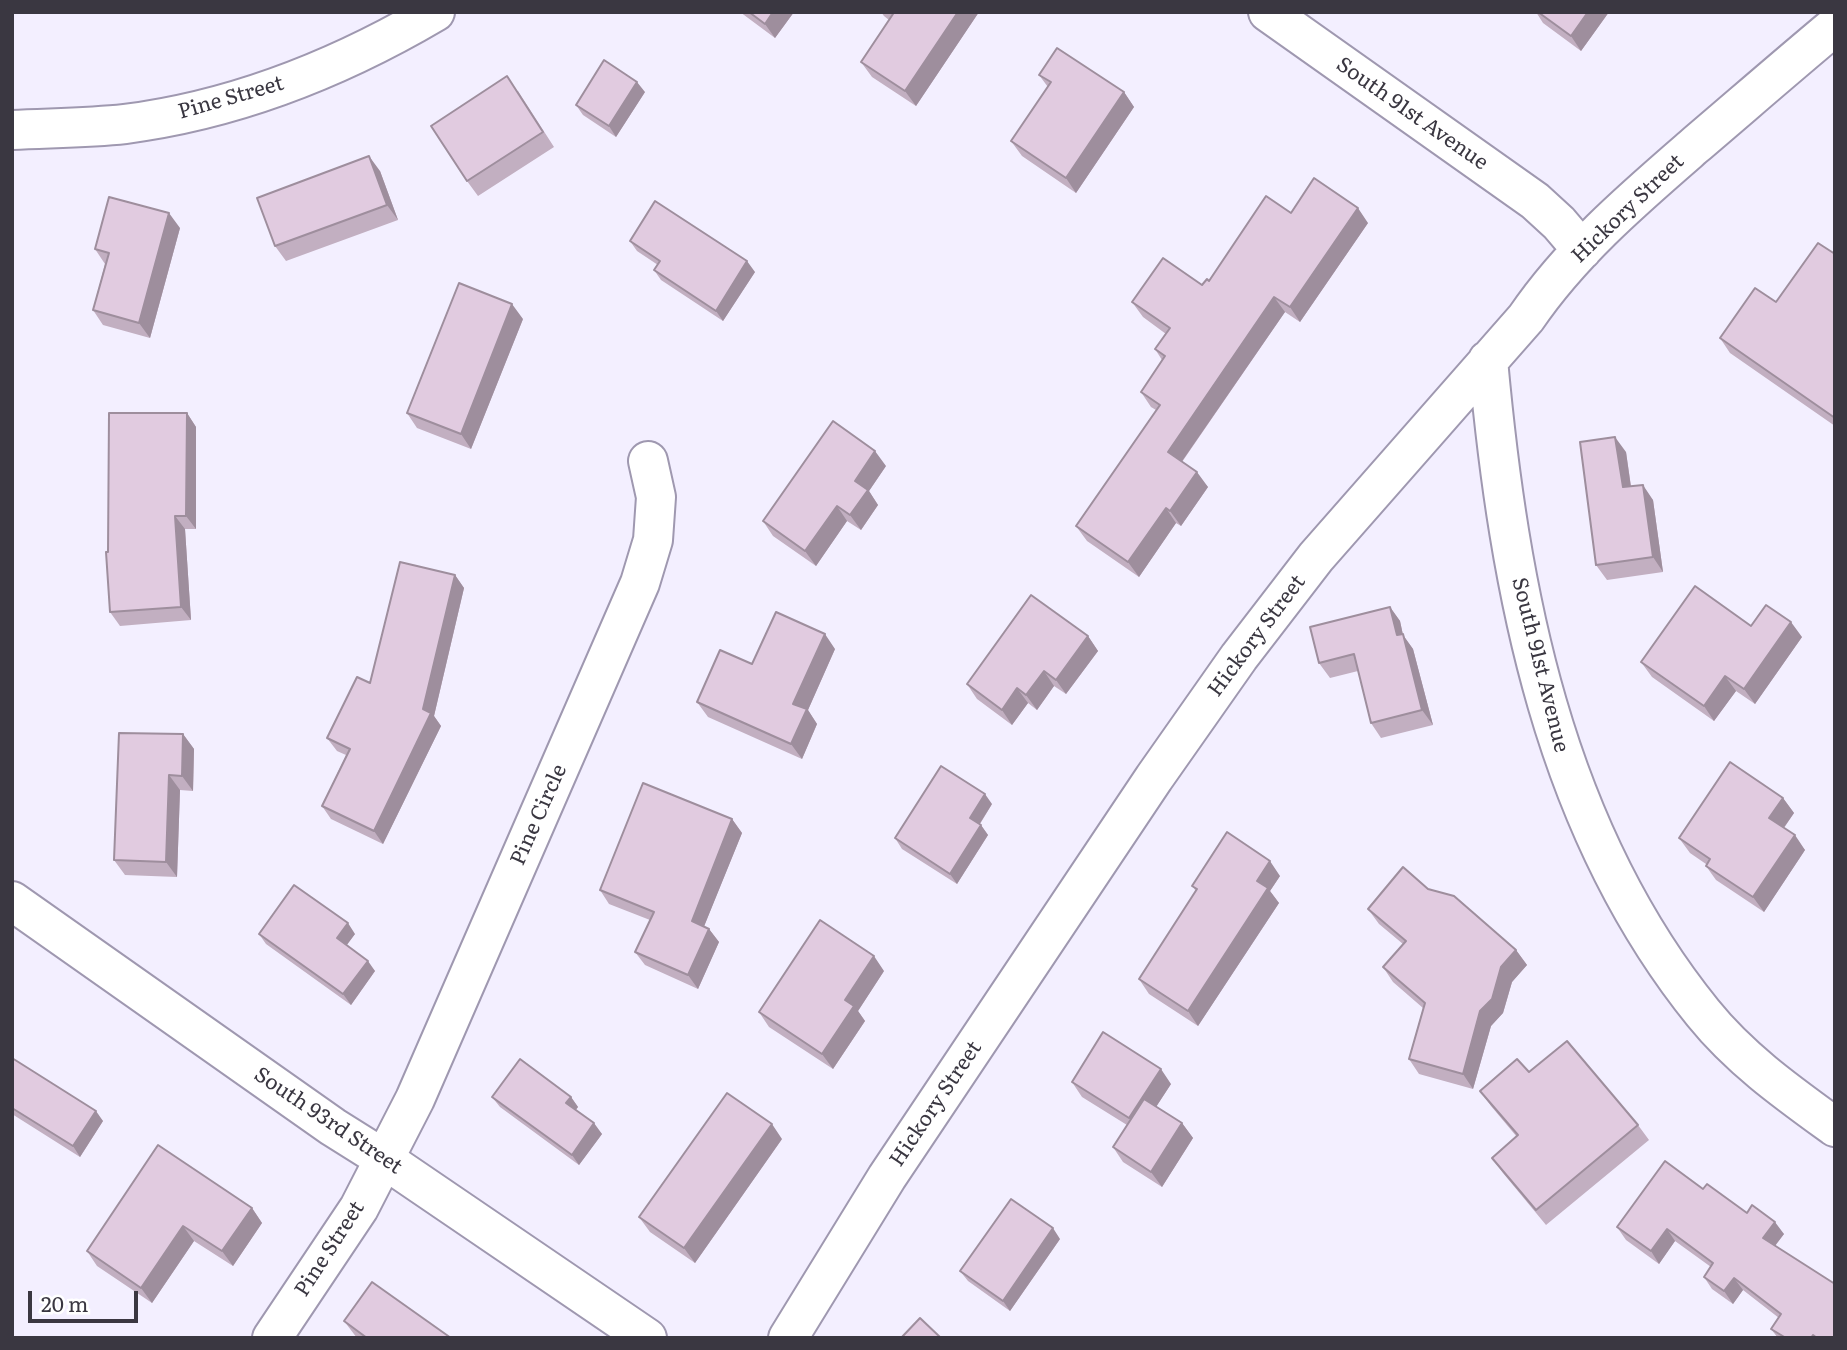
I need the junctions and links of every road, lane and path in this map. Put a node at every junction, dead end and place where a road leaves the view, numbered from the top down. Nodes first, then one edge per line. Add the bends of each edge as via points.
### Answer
1 (435, 12) edge
2 (1268, 12) edge
3 (1835, 26) edge
4 (12, 131) edge
5 (1582, 250) junction
6 (1488, 360) junction
7 (649, 461) dead end
8 (12, 901) edge
9 (1835, 1127) edge
10 (384, 1159) junction
11 (272, 1338) edge
12 (646, 1338) edge
13 (788, 1338) edge

1 - 4 street, Pine Street via 315,73 240,99 124,124
2 - 5 street, South 91st Avenue via 1535,201
3 - 5 street, Hickory Street via 1636,195
5 - 6 street, Hickory Street
6 - 9 street, South 91st Avenue via 1498,464 1517,579 1545,699 1588,821 1647,935 1703,1014 1773,1081
6 - 13 street, Hickory Street via 1316,557 1239,657 887,1177
7 - 10 street, Pine Circle via 656,497 653,540 640,583
8 - 10 street, South 93rd Street
10 - 11 street, Pine Street via 359,1208
10 - 12 street, South 93rd Street

